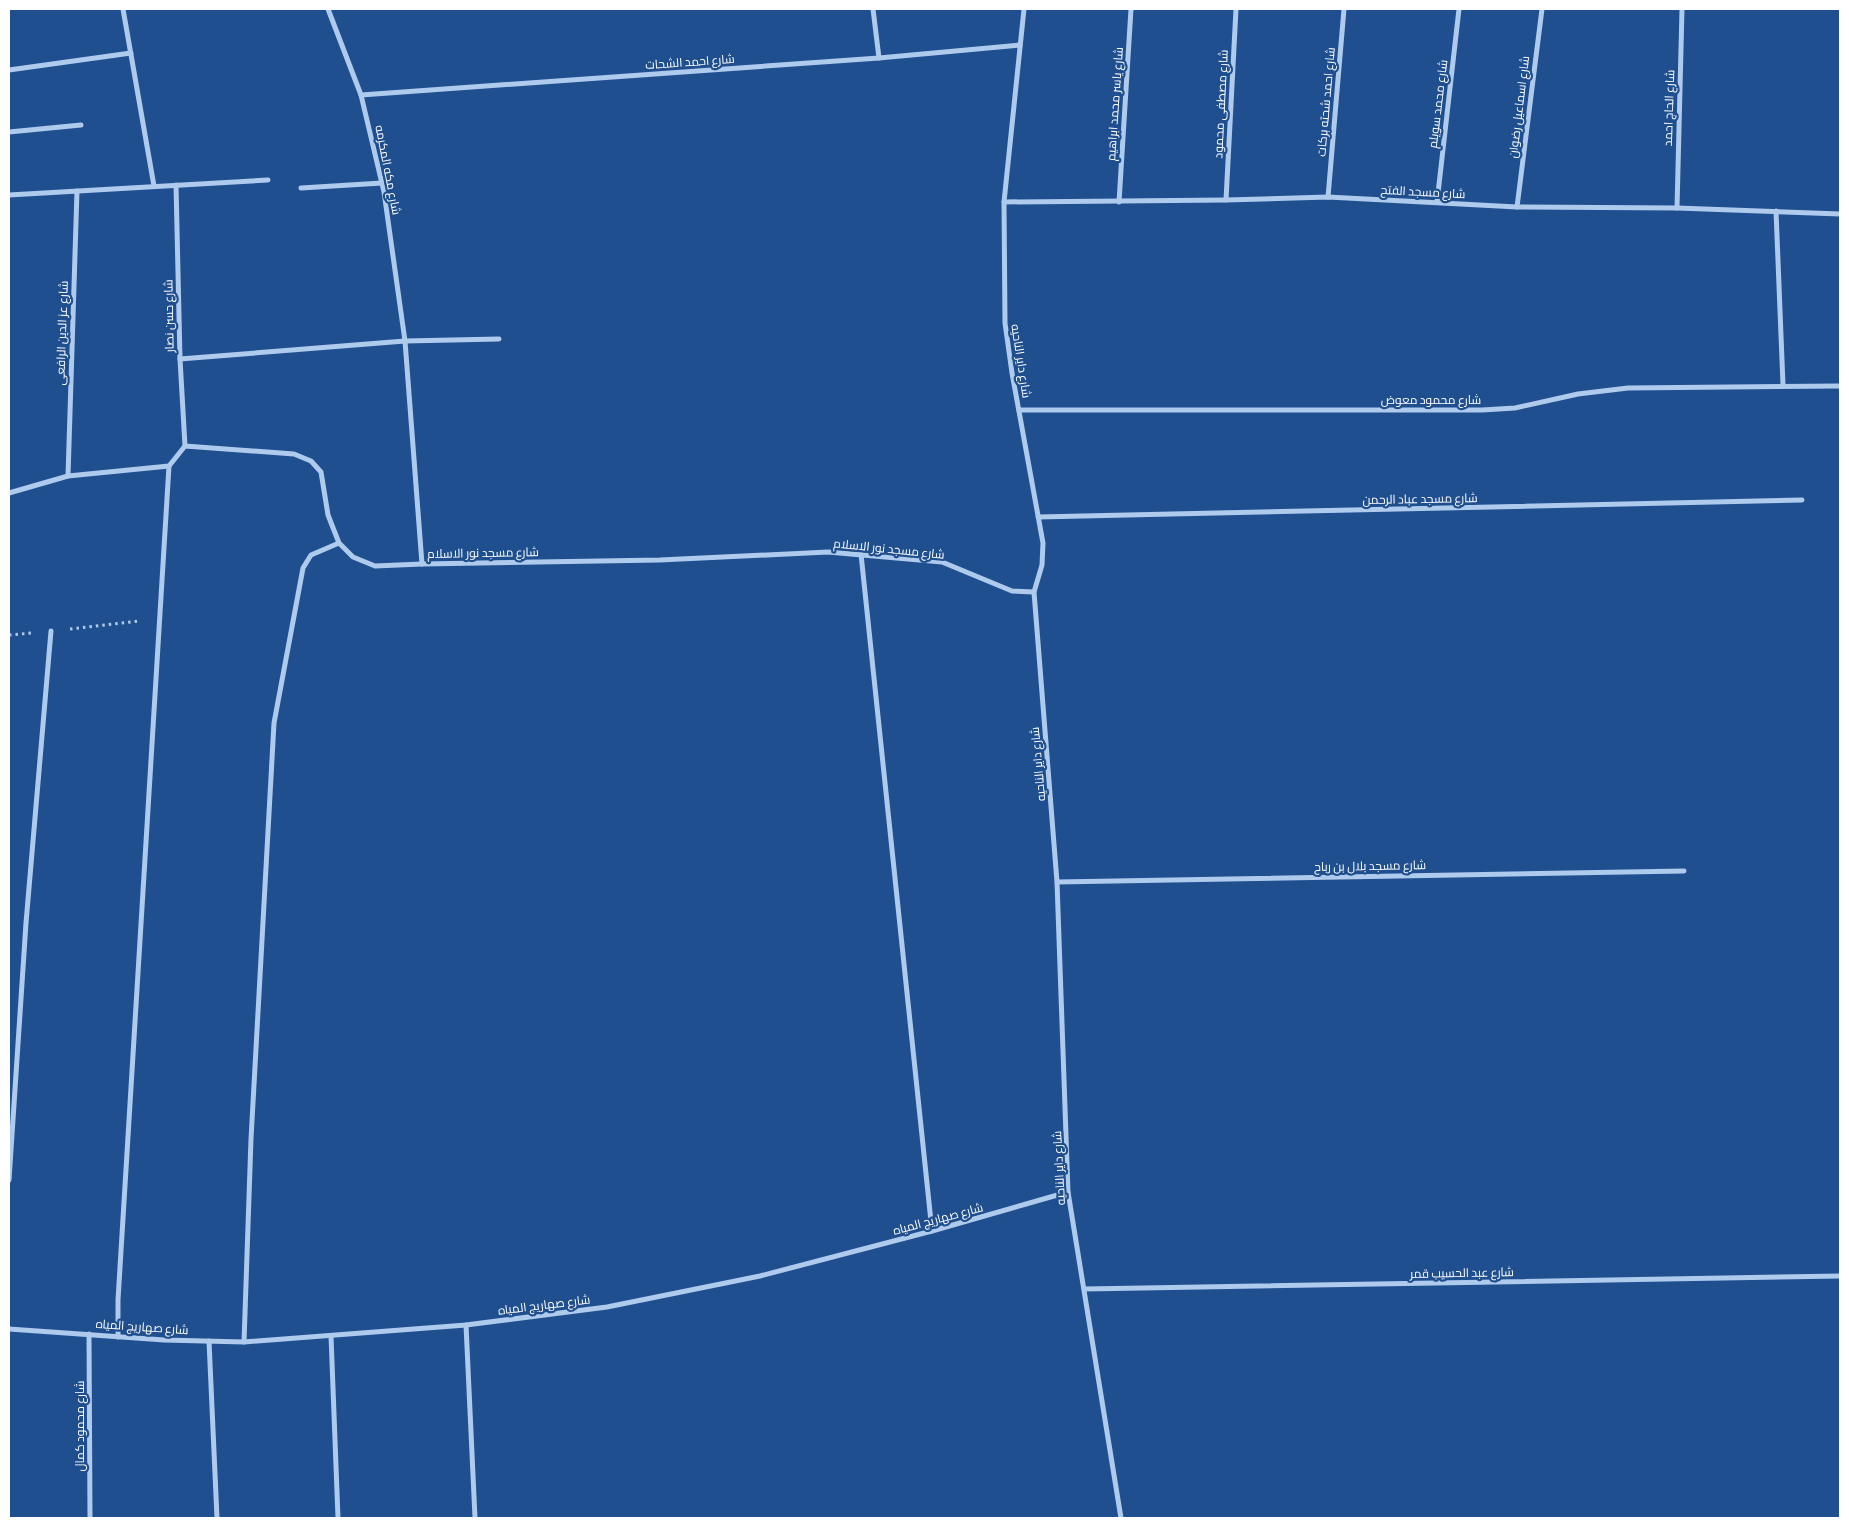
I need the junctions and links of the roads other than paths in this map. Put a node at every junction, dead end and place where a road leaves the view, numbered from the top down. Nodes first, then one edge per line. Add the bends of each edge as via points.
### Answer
1 (123, 9) edge
2 (328, 9) edge
3 (874, 9) edge
4 (1024, 9) edge
5 (1132, 9) edge
6 (1236, 9) edge
7 (1344, 9) edge
8 (1459, 9) edge
9 (1542, 9) edge
10 (1682, 9) edge
11 (1020, 45) junction
12 (131, 53) junction
13 (879, 58) junction
14 (9, 70) edge
15 (361, 95) junction
16 (81, 125) dead end
17 (9, 132) edge
18 (268, 180) dead end
19 (382, 183) junction
20 (176, 185) junction
21 (154, 186) junction
22 (302, 188) dead end
23 (77, 191) junction
24 (9, 195) edge
25 (1328, 197) junction
26 (1226, 200) junction
27 (1004, 202) junction
28 (1119, 202) junction
29 (1437, 202) junction
30 (1517, 207) junction
31 (1677, 208) junction
32 (1776, 211) junction
33 (1840, 214) edge
34 (499, 339) dead end
35 (404, 341) junction
36 (180, 359) junction
37 (1783, 385) junction
38 (1840, 386) edge
39 (1019, 410) junction
40 (185, 446) junction
41 (169, 466) junction
42 (68, 476) junction
43 (9, 494) edge
44 (1802, 500) dead end
45 (1038, 517) junction
46 (339, 543) junction
47 (861, 554) junction
48 (422, 564) junction
49 (1034, 592) junction
50 (51, 631) road end
51 (1684, 870) dead end
52 (1057, 882) junction
53 (9, 1180) edge
54 (1068, 1192) junction
55 (932, 1231) junction
56 (1840, 1276) edge
57 (1085, 1289) junction
58 (466, 1324) junction
59 (9, 1329) edge
60 (89, 1334) junction
61 (118, 1336) junction
62 (331, 1336) junction
63 (209, 1341) junction
64 (244, 1342) junction
65 (90, 1518) edge
66 (217, 1518) edge
67 (338, 1518) edge
68 (475, 1518) edge
69 (1121, 1518) edge

1 - 12 street
2 - 15 street, شارع مكه المكرمه
3 - 13 street
4 - 11 street, شارع داير الناحيه
5 - 28 street, شارع ياسر محمد ابراهيم
6 - 26 street, شارع مصطفى محمود
7 - 25 street, شارع احمد شحته بركات
8 - 29 street, شارع محمد سويلم
9 - 30 street, شارع اسماعيل رضوان
10 - 31 street, شارع الحاج احمد
11 - 13 street, شارع احمد الشحات
11 - 27 street, شارع داير الناحيه
12 - 14 street
12 - 21 street
13 - 15 street, شارع احمد الشحات
15 - 19 street, شارع مكه المكرمه
16 - 17 street
18 - 20 street
19 - 22 street
19 - 35 street, شارع مكه المكرمه
20 - 21 street
20 - 36 street, شارع حسن نصار
21 - 23 street
23 - 24 street
23 - 42 street, شارع عز الدين الرافعى
25 - 26 street, شارع مسجد الفتح
25 - 29 street, شارع مسجد الفتح
26 - 28 street, شارع مسجد الفتح
27 - 28 street, شارع مسجد الفتح
27 - 39 street, شارع داير الناحيه via 1005,323
29 - 30 street, شارع مسجد الفتح
30 - 31 street, شارع مسجد الفتح
31 - 32 street, شارع مسجد الفتح
32 - 33 street, شارع مسجد الفتح
32 - 37 street
34 - 35 street
35 - 36 street
35 - 48 street, شارع مكه المكرمه
36 - 40 street, شارع حسن نصار
37 - 38 street, شارع محمود معوض
37 - 39 street, شارع محمود معوض via 1628,388 1578,394 1515,408 1482,410
39 - 45 street, شارع داير الناحيه
40 - 41 street
40 - 46 street, شارع مسجد نور الاسلام via 294,454 311,461 321,472 328,515
41 - 42 street
41 - 61 street
42 - 43 street
44 - 45 street, شارع مسجد عباد الرحمن
45 - 49 street, شارع داير الناحيه via 1043,555
46 - 48 street, شارع مسجد نور الاسلام via 353,557 376,566
46 - 64 street via 311,555 303,568 274,723 251,1139
47 - 48 street, شارع مسجد نور الاسلام via 828,552 660,560
47 - 49 street, شارع مسجد نور الاسلام via 942,562 1012,590
47 - 55 street
49 - 52 street, شارع داير الناحيه
50 - 53 street via 26,923
51 - 52 street, شارع مسجد بلال بن رباح
52 - 54 street, شارع داير الناحيه
54 - 55 street, شارع صهاريج المياه
54 - 57 street, شارع داير الناحيه
55 - 58 street, شارع صهاريج المياه via 760,1276 607,1308
56 - 57 street, شارع عبد الحسيب قمر
57 - 69 street, شارع داير الناحيه
58 - 62 street, شارع صهاريج المياه
58 - 68 street
59 - 60 street, شارع صهاريج المياه
60 - 61 street, شارع صهاريج المياه
60 - 65 street, شارع محمود كمال
61 - 63 street, شارع صهاريج المياه
62 - 64 street, شارع صهاريج المياه
62 - 67 street
63 - 64 street, شارع صهاريج المياه
63 - 66 street

